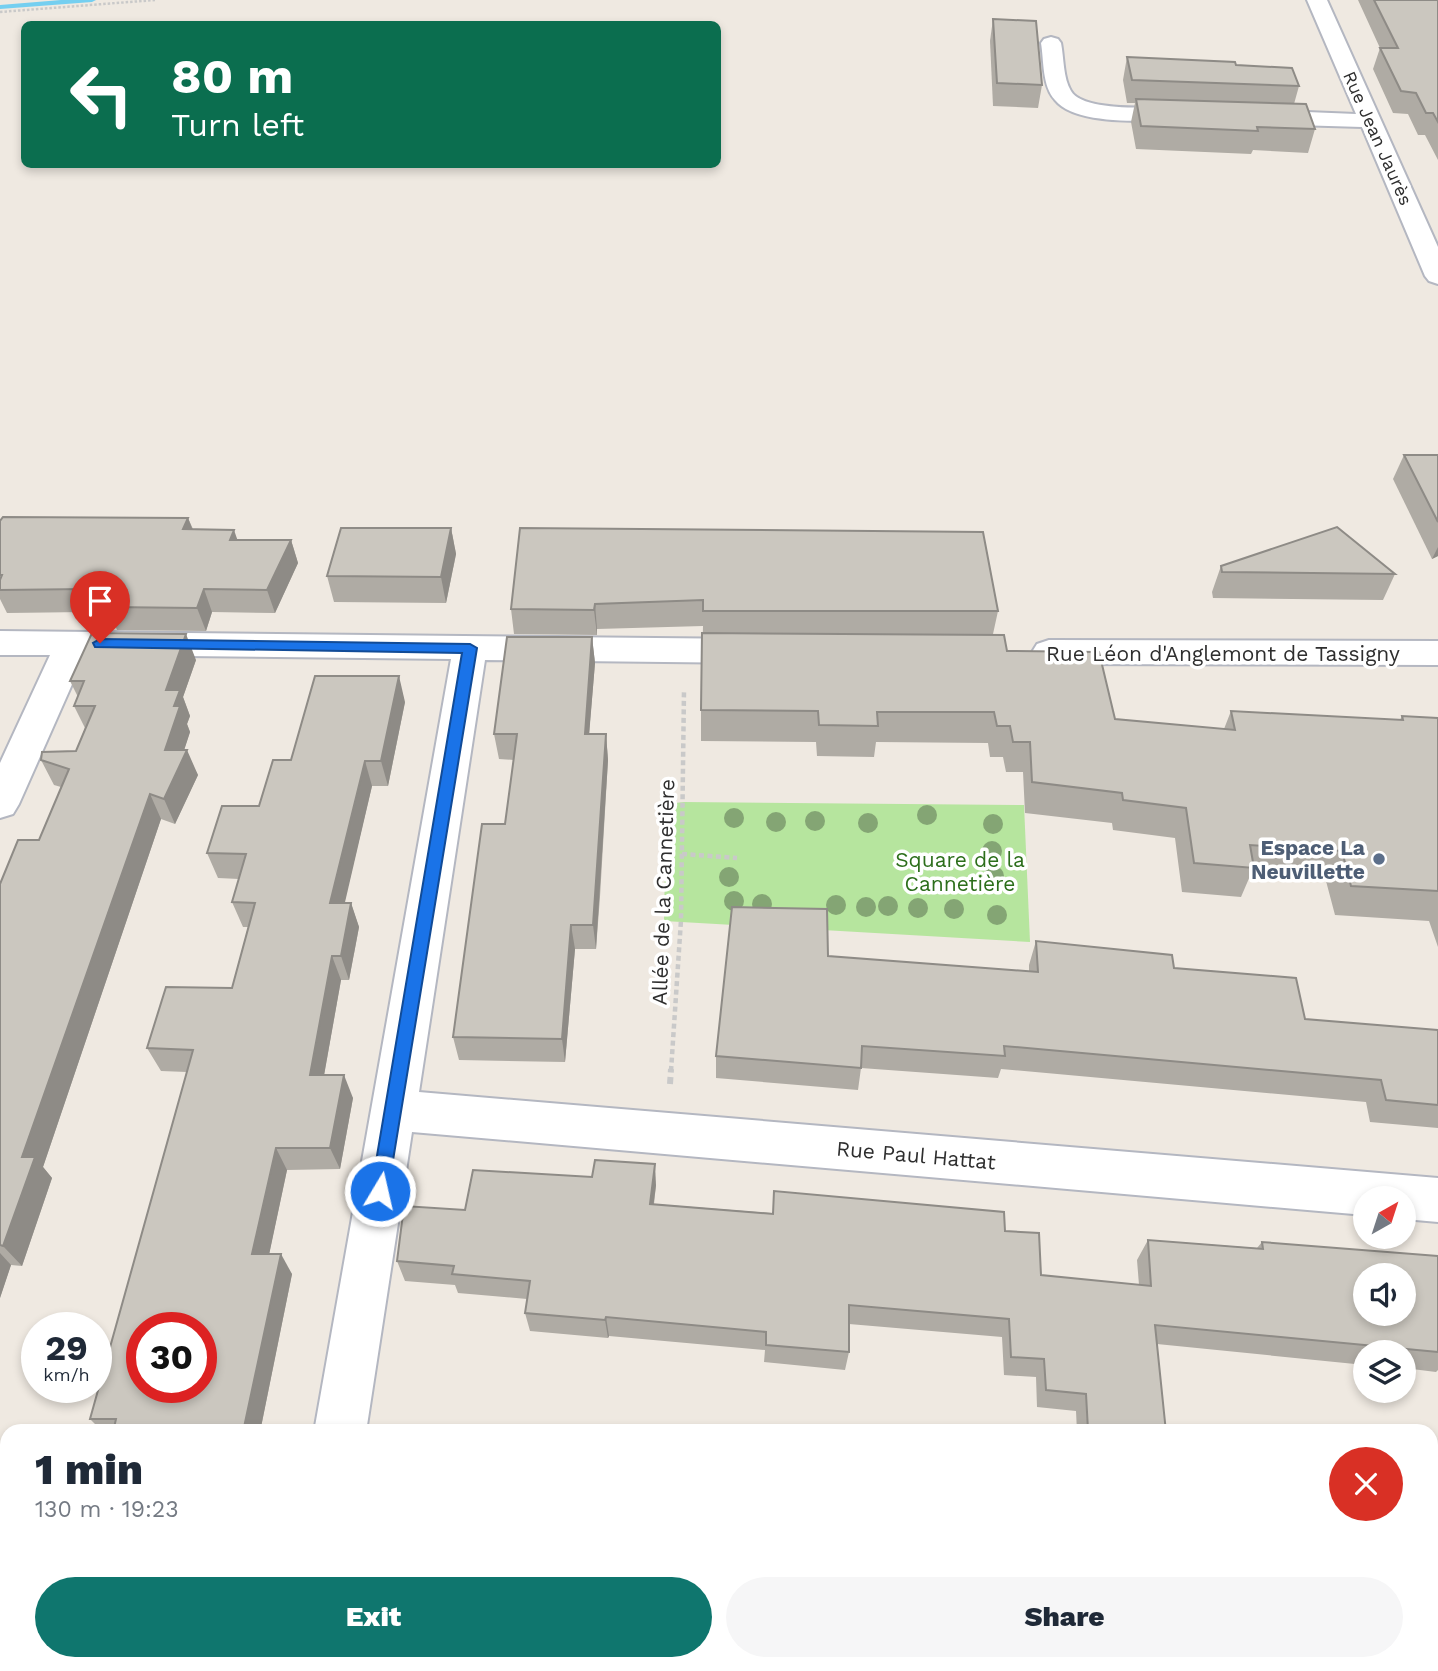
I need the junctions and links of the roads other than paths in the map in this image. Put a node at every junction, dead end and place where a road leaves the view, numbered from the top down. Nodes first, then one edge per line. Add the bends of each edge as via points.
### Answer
1 (1317, 0) edge
2 (1051, 43) dead end
3 (1205, 115) edge
4 (1233, 116) edge
5 (1370, 121) junction
6 (1438, 276) edge
7 (0, 643) edge
8 (73, 643) junction
9 (470, 648) junction
10 (782, 651) edge
11 (1019, 652) edge
12 (1438, 653) edge
13 (0, 804) edge
14 (394, 1110) junction
15 (1438, 1200) edge
16 (341, 1424) edge

1 - 5 street, Rue Jean Jaurès
2 - 3 street via 1060,91 1076,107
4 - 5 street
5 - 6 street, Rue Jean Jaurès
7 - 8 street
8 - 9 street
8 - 13 street
9 - 10 street
9 - 14 street
11 - 12 street, Rue Léon d'Anglemont de Tassigny
14 - 15 street, Rue Paul Hattat
14 - 16 street

